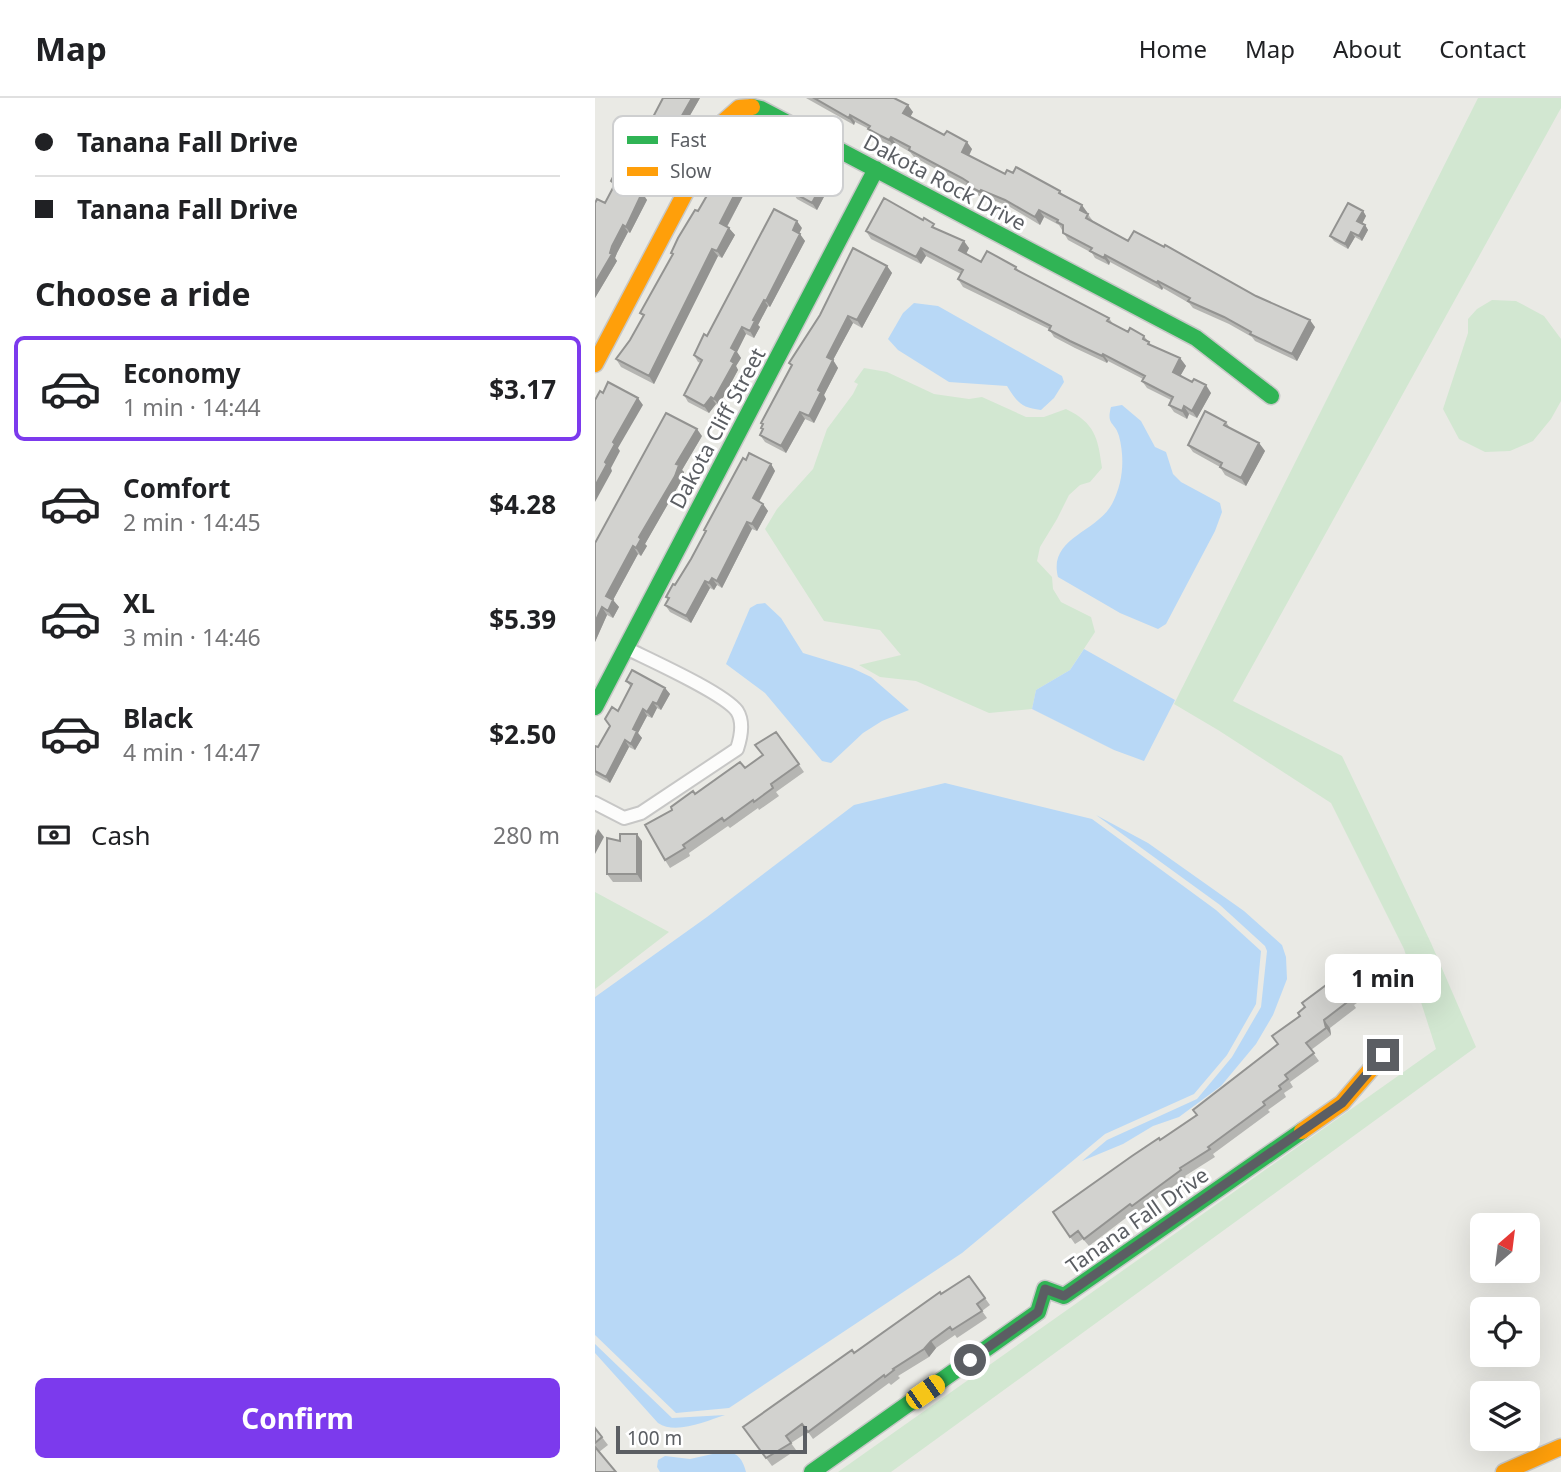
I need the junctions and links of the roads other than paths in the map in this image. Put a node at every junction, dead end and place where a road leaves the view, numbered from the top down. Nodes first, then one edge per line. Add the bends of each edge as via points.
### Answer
1 (728, 116) edge
2 (774, 116) edge
3 (843, 152) edge
4 (876, 169) junction
5 (684, 196) edge
6 (595, 364) edge
7 (1271, 396) dead end
8 (626, 648) junction
9 (595, 707) edge
10 (595, 803) edge
11 (1383, 1055) dead end
12 (1561, 1447) edge
13 (812, 1472) edge
14 (1504, 1472) edge

1 - 2 main road, Dakota Rock Drive via 747,105
3 - 4 main road, Dakota Rock Drive
4 - 7 main road, Dakota Rock Drive via 1196,338
4 - 8 main road, Dakota Cliff Street
5 - 6 main road, Dakota Rock Drive
8 - 9 main road, Dakota Cliff Street
8 - 10 street via 726,700 739,713 742,735 737,749 641,813 624,818
11 - 13 main road, Tanana Fall Drive via 1342,1103 1064,1296 1045,1289 1038,1312
12 - 14 main road

